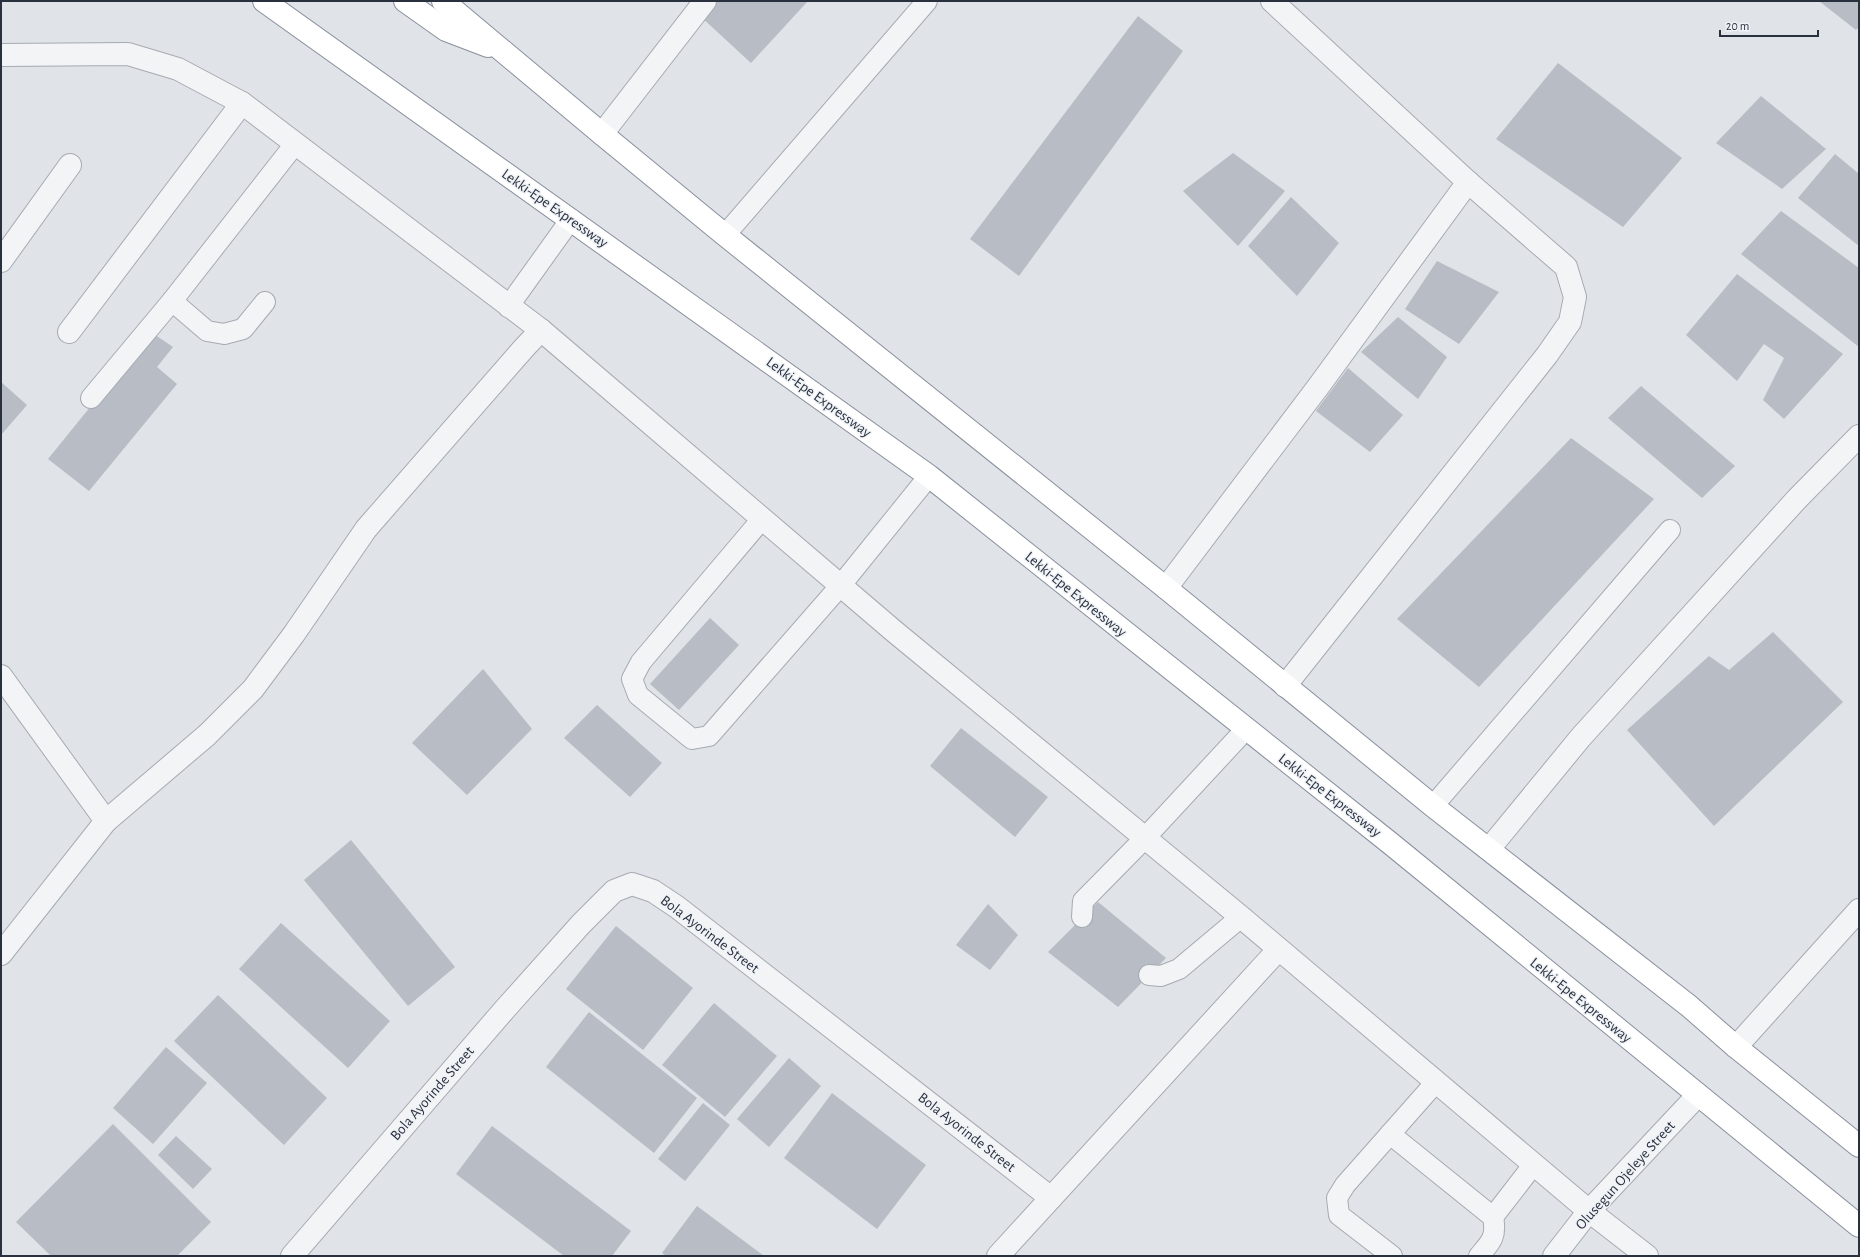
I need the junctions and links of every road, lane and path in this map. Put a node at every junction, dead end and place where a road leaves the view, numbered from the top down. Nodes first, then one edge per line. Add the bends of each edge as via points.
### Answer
1 (264, 1) edge
2 (406, 1) edge
3 (705, 1) edge
4 (927, 1) edge
5 (1272, 1) edge
6 (449, 5) edge
7 (506, 53) junction
8 (1, 55) edge
9 (242, 103) junction
10 (602, 134) junction
11 (295, 144) junction
12 (70, 165) dead end
13 (1468, 182) junction
14 (571, 219) junction
15 (725, 234) junction
16 (1, 261) edge
17 (172, 301) junction
18 (265, 302) dead end
19 (508, 307) junction
20 (541, 330) junction
21 (69, 332) dead end
22 (91, 398) dead end
23 (1859, 436) edge
24 (929, 476) junction
25 (762, 519) junction
26 (1670, 530) dead end
27 (840, 585) junction
28 (1166, 588) junction
29 (1, 676) edge
30 (1284, 686) junction
31 (1246, 729) junction
32 (1433, 806) junction
33 (106, 821) junction
34 (1144, 839) junction
35 (1489, 849) junction
36 (1859, 910) edge
37 (1082, 917) dead end
38 (1241, 917) junction
39 (1278, 950) junction
40 (1, 954) edge
41 (1149, 975) dead end
42 (1736, 1046) junction
43 (1436, 1082) junction
44 (1698, 1095) junction
45 (1390, 1134) junction
46 (1856, 1139) edge
47 (1534, 1164) junction
48 (1051, 1198) junction
49 (1589, 1211) junction
50 (1493, 1217) junction
51 (1859, 1226) edge
52 (292, 1256) edge
53 (998, 1256) edge
54 (1392, 1256) edge
55 (1479, 1256) edge
56 (1554, 1256) edge
57 (1647, 1256) edge

1 - 14 highway, Lekki-Epe Expressway
2 - 7 highway via 446,30
3 - 10 street
4 - 15 lane
5 - 13 street
6 - 7 highway
7 - 10 highway
8 - 9 street via 128,54 178,69
9 - 11 street
9 - 21 street
10 - 15 highway
11 - 17 lane
11 - 19 street via 458,266
12 - 16 street
13 - 28 street
13 - 30 street via 1566,267 1575,297 1570,322 1547,355
14 - 19 lane
14 - 24 highway, Lekki-Epe Expressway
15 - 28 highway
17 - 18 lane via 207,331 224,334 243,329
17 - 22 lane
19 - 20 street
20 - 25 street
20 - 33 street via 366,530 253,689 207,735
23 - 35 street via 1797,499 1581,737
24 - 27 lane
24 - 31 highway, Lekki-Epe Expressway
25 - 27 street
25 - 27 lane via 641,662 632,678 638,695 692,739 709,736
26 - 32 lane
27 - 34 street
28 - 30 highway
29 - 33 street
30 - 32 highway
31 - 34 lane
31 - 44 highway, Lekki-Epe Expressway
32 - 35 highway
33 - 40 street
34 - 37 lane via 1083,901
34 - 38 street
35 - 42 highway
36 - 42 street
38 - 39 street
38 - 41 lane via 1179,969 1161,976
39 - 43 street
39 - 48 street
42 - 46 highway
43 - 45 lane
43 - 47 street
44 - 49 street, Olusegun Ojeleye Street
44 - 51 highway, Lekki-Epe Expressway
45 - 50 lane
45 - 54 lane via 1345,1185 1337,1198 1339,1214
47 - 49 street
47 - 50 lane
48 - 52 street, Bola Ayorinde Street via 677,907 652,891 632,884 614,891 581,924
48 - 53 street
49 - 56 street, Olusegun Ojeleye Street
49 - 57 street
50 - 55 lane via 1493,1240

